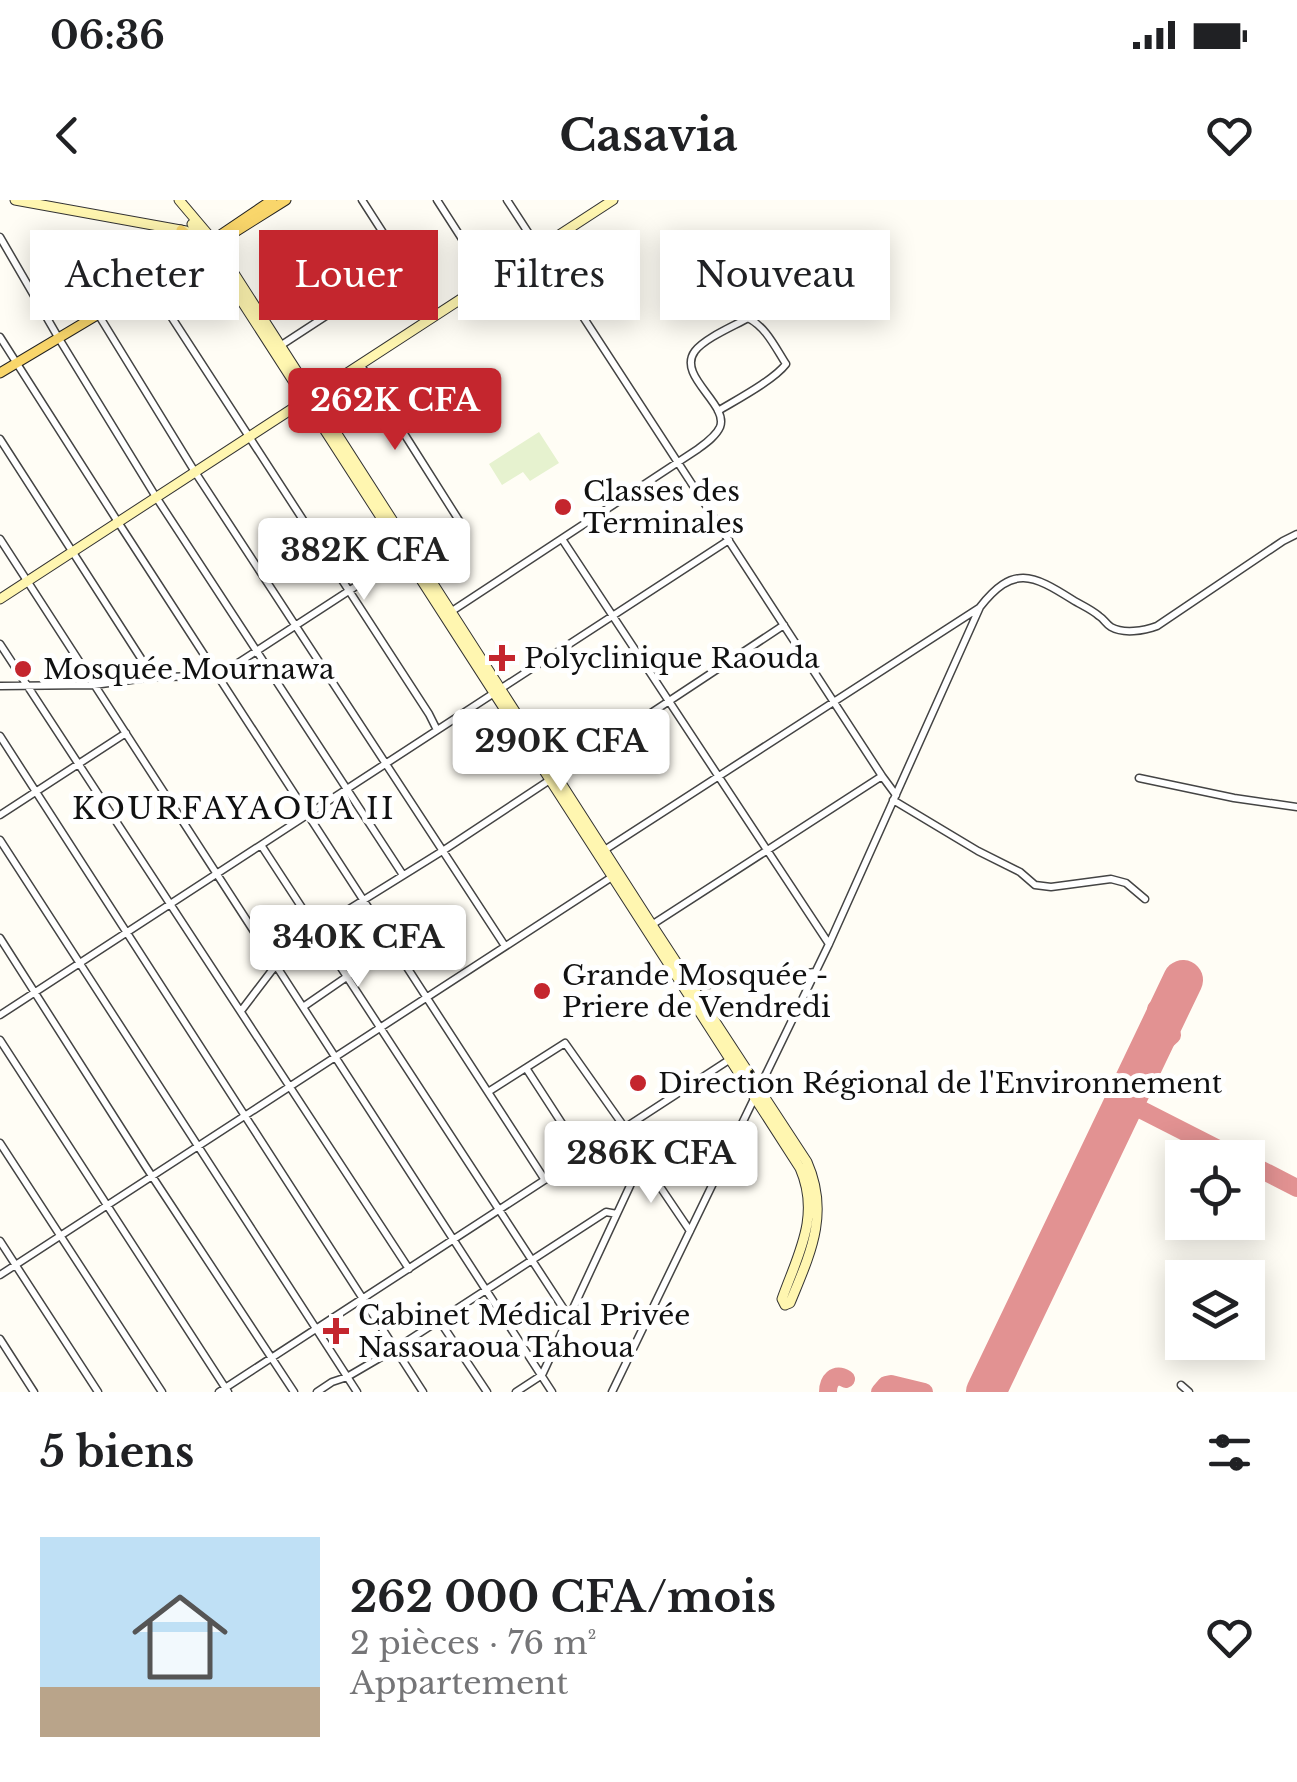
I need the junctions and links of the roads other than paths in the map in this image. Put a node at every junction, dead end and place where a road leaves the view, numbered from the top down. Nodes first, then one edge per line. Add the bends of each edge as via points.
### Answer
1 (4, 200) edge
2 (15, 200) edge
3 (176, 200) edge
4 (286, 200) edge
5 (362, 200) edge
6 (437, 200) edge
7 (506, 200) edge
8 (613, 200) edge
9 (269, 201) edge
10 (181, 230) edge
11 (196, 230) edge
12 (199, 230) edge
13 (229, 230) edge
14 (234, 230) edge
15 (382, 230) edge
16 (526, 230) edge
17 (567, 230) edge
18 (458, 233) edge
19 (0, 237) edge
20 (239, 286) edge
21 (239, 289) edge
22 (87, 320) edge
23 (101, 320) edge
24 (174, 320) edge
25 (319, 320) edge
26 (428, 320) edge
27 (587, 320) edge
28 (0, 337) edge
29 (58, 337) junction
30 (280, 346) junction
31 (17, 362) junction
32 (360, 364) junction
33 (0, 373) edge
34 (309, 398) junction
35 (718, 411) dead end
36 (249, 437) junction
37 (0, 439) edge
38 (678, 461) junction
39 (196, 472) junction
40 (156, 497) junction
41 (118, 522) junction
42 (460, 522) dead end
43 (1297, 532) edge
44 (562, 539) junction
45 (0, 540) edge
46 (729, 540) junction
47 (72, 552) junction
48 (408, 552) junction
49 (27, 581) junction
50 (348, 591) junction
51 (0, 599) edge
52 (980, 607) junction
53 (448, 614) junction
54 (614, 615) junction
55 (296, 624) junction
56 (784, 625) junction
57 (0, 644) edge
58 (256, 650) junction
59 (218, 676) junction
60 (153, 677) junction
61 (0, 686) edge
62 (28, 686) junction
63 (94, 686) junction
64 (498, 691) junction
65 (670, 701) junction
66 (834, 702) junction
67 (438, 730) junction
68 (126, 734) junction
69 (0, 736) edge
70 (387, 763) junction
71 (79, 765) junction
72 (719, 776) junction
73 (882, 776) junction
74 (553, 777) junction
75 (1140, 778) dead end
76 (348, 788) junction
77 (36, 792) junction
78 (895, 798) junction
79 (1297, 807) edge
80 (0, 814) edge
81 (308, 814) junction
82 (0, 840) edge
83 (261, 845) junction
84 (768, 849) junction
85 (444, 850) junction
86 (601, 852) junction
87 (217, 874) junction
88 (616, 874) junction
89 (403, 875) junction
90 (363, 899) junction
91 (1145, 899) dead end
92 (170, 904) junction
93 (649, 927) junction
94 (316, 930) junction
95 (127, 932) junction
96 (0, 938) edge
97 (829, 944) junction
98 (393, 945) junction
99 (506, 946) junction
100 (80, 963) junction
101 (276, 965) junction
102 (815, 972) junction
103 (347, 976) junction
104 (689, 987) junction
105 (34, 993) junction
106 (426, 997) junction
107 (302, 1007) junction
108 (241, 1012) junction
109 (0, 1016) edge
110 (381, 1027) junction
111 (0, 1040) edge
112 (335, 1057) junction
113 (734, 1058) junction
114 (526, 1068) junction
115 (290, 1086) junction
116 (488, 1092) junction
117 (757, 1093) junction
118 (245, 1115) junction
119 (625, 1128) junction
120 (0, 1144) edge
121 (198, 1146) junction
122 (583, 1156) junction
123 (642, 1160) junction
124 (152, 1176) junction
125 (545, 1180) junction
126 (106, 1206) junction
127 (499, 1210) junction
128 (617, 1214) junction
129 (690, 1231) junction
130 (62, 1236) junction
131 (454, 1240) junction
132 (0, 1241) edge
133 (532, 1260) junction
134 (15, 1265) junction
135 (409, 1268) junction
136 (0, 1275) edge
137 (486, 1290) junction
138 (362, 1299) junction
139 (569, 1317) junction
140 (439, 1320) junction
141 (317, 1328) junction
142 (0, 1339) edge
143 (395, 1349) junction
144 (272, 1358) junction
145 (542, 1376) junction
146 (347, 1377) junction
147 (1181, 1385) dead end
148 (224, 1391) edge
149 (34, 1392) edge
150 (98, 1392) edge
151 (162, 1392) edge
152 (294, 1392) edge
153 (317, 1392) edge
154 (358, 1392) edge
155 (423, 1392) edge
156 (487, 1392) edge
157 (516, 1392) edge
158 (552, 1392) edge
159 (612, 1392) edge
160 (1189, 1392) edge

1 - 2 street
2 - 10 street
3 - 11 street
3 - 12 street
4 - 14 main road
5 - 15 street
6 - 18 street
7 - 16 street
8 - 17 street
9 - 13 main road
19 - 29 street
20 - 30 street
21 - 34 street
22 - 29 main road
23 - 39 street
24 - 36 street
25 - 30 street
26 - 32 street
27 - 38 street
28 - 31 street
29 - 31 main road
29 - 40 street
30 - 34 street
31 - 33 main road
31 - 41 street
32 - 34 street
32 - 42 street
34 - 36 street
34 - 48 street
35 - 38 street via 786,364 754,320 691,355 691,368 702,388 722,417 721,426
36 - 39 street
36 - 50 street
37 - 47 street
38 - 44 street
38 - 46 street
39 - 40 street
39 - 55 street
40 - 41 street
40 - 58 street
41 - 47 street
41 - 59 street
43 - 52 street via 1148,630 1112,628 1031,578 1001,585
44 - 53 street
44 - 54 street
45 - 49 street
46 - 54 street
46 - 56 street
47 - 49 street
47 - 60 street
48 - 50 street
48 - 53 street
49 - 51 street
49 - 63 street
50 - 55 street
50 - 67 street
52 - 66 street
52 - 78 street
53 - 64 street
54 - 64 street
54 - 65 street
55 - 58 street
55 - 70 street
56 - 65 street
56 - 66 street
57 - 62 street
58 - 59 street
58 - 76 street
59 - 60 street
59 - 81 street
60 - 63 street
61 - 62 street
62 - 63 street
62 - 71 street
63 - 68 street
64 - 67 street
64 - 74 street
65 - 72 street
65 - 74 street
66 - 72 street
66 - 73 street
67 - 70 street
68 - 71 street
68 - 87 street
69 - 77 street
70 - 76 street
70 - 85 street
71 - 77 street
71 - 92 street
72 - 84 street
72 - 86 street
73 - 78 street
73 - 84 street
74 - 85 street
74 - 86 street
75 - 79 street
76 - 81 street
76 - 89 street
77 - 80 street
77 - 95 street
78 - 91 street via 1035,885 1111,879
78 - 97 street
81 - 83 street
81 - 90 street
82 - 100 street
83 - 87 street
83 - 94 street
84 - 93 street
84 - 97 street
85 - 89 street
85 - 99 street
86 - 88 street
87 - 92 street
87 - 101 street
88 - 93 street
88 - 99 street
89 - 90 street
90 - 94 street
90 - 98 street
92 - 95 street
92 - 108 street
93 - 104 street
94 - 103 street
95 - 100 street
95 - 118 street
96 - 105 street
97 - 102 street
98 - 103 street
98 - 106 street
99 - 106 street
100 - 105 street
100 - 121 street
101 - 107 street
101 - 108 street
102 - 104 street
102 - 117 street
103 - 107 street
103 - 110 street
104 - 113 street
105 - 109 street
105 - 124 street
106 - 110 street
106 - 116 street
107 - 112 street
108 - 115 street
110 - 112 street
110 - 127 street
111 - 126 street
112 - 115 street
112 - 131 street
113 - 117 street
113 - 119 street
114 - 116 street
114 - 119 street via 565,1043
114 - 122 street
115 - 118 street
115 - 135 street
116 - 125 street
117 - 117 street via 808,1193 807,1226 782,1299 786,1305 811,1250 816,1188 807,1162
117 - 129 street
118 - 121 street
118 - 138 street
119 - 122 street
119 - 123 street
120 - 130 street
121 - 124 street
121 - 141 street
122 - 125 street
123 - 128 street
123 - 129 street
124 - 126 street
124 - 144 street
125 - 127 street
126 - 130 street
126 - 148 street
127 - 131 street
127 - 133 street
128 - 133 street via 606,1212
128 - 139 street
129 - 159 street
130 - 134 street
130 - 151 street
131 - 135 street
131 - 137 street
132 - 134 street
133 - 137 street
133 - 139 street
134 - 136 street
134 - 150 street
135 - 138 street
137 - 140 street
137 - 145 street
138 - 141 street
138 - 143 street
139 - 145 street
140 - 143 street
140 - 156 street
141 - 144 street
141 - 146 street
142 - 149 street
143 - 146 street
143 - 155 street
144 - 148 street
144 - 152 street
145 - 157 street
145 - 158 street
146 - 153 street
146 - 154 street
147 - 160 street

